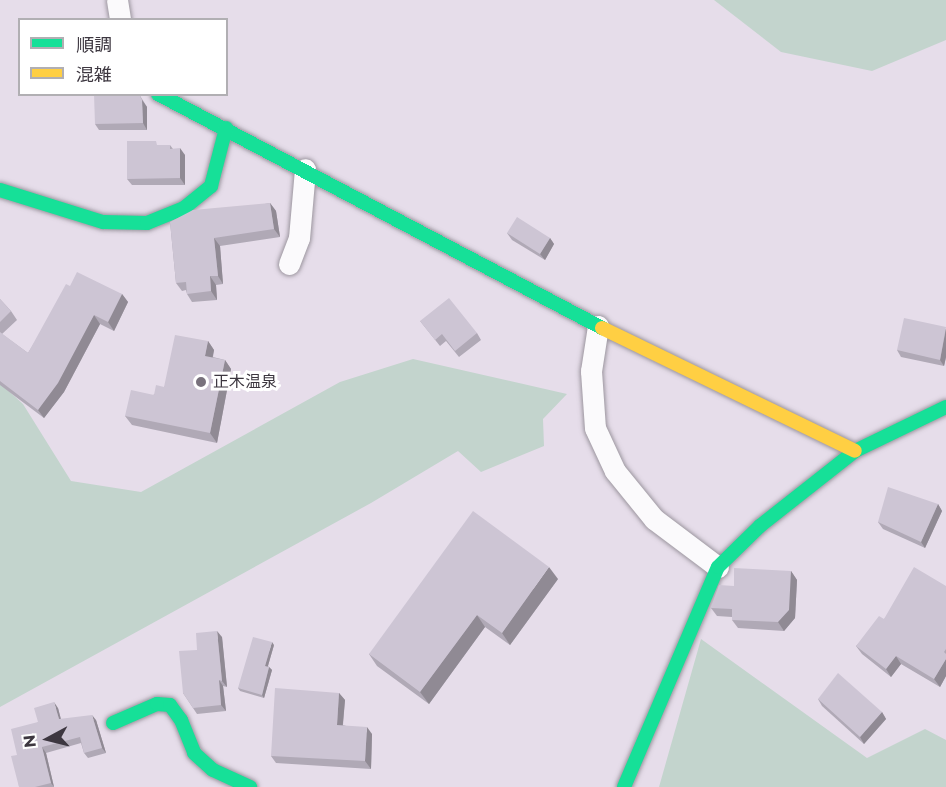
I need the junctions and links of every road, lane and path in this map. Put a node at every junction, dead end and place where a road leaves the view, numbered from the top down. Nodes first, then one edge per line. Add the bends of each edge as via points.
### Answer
1 (117, 0) edge
2 (120, 18) edge
3 (162, 96) edge
4 (226, 128) junction
5 (304, 169) junction
6 (0, 190) edge
7 (289, 264) dead end
8 (598, 326) junction
9 (946, 407) edge
10 (855, 451) junction
11 (718, 567) junction
12 (113, 723) dead end
13 (250, 787) edge
14 (624, 787) edge

1 - 2 street
3 - 4 street
4 - 5 street
4 - 6 street via 211,186 184,208 147,223 103,222
5 - 7 street via 299,238
5 - 8 street
8 - 10 street
8 - 11 street via 591,371 595,428 615,471 654,519
9 - 10 street
10 - 11 street via 760,526
11 - 14 street
12 - 13 street via 157,704 170,705 181,720 194,753 213,770

